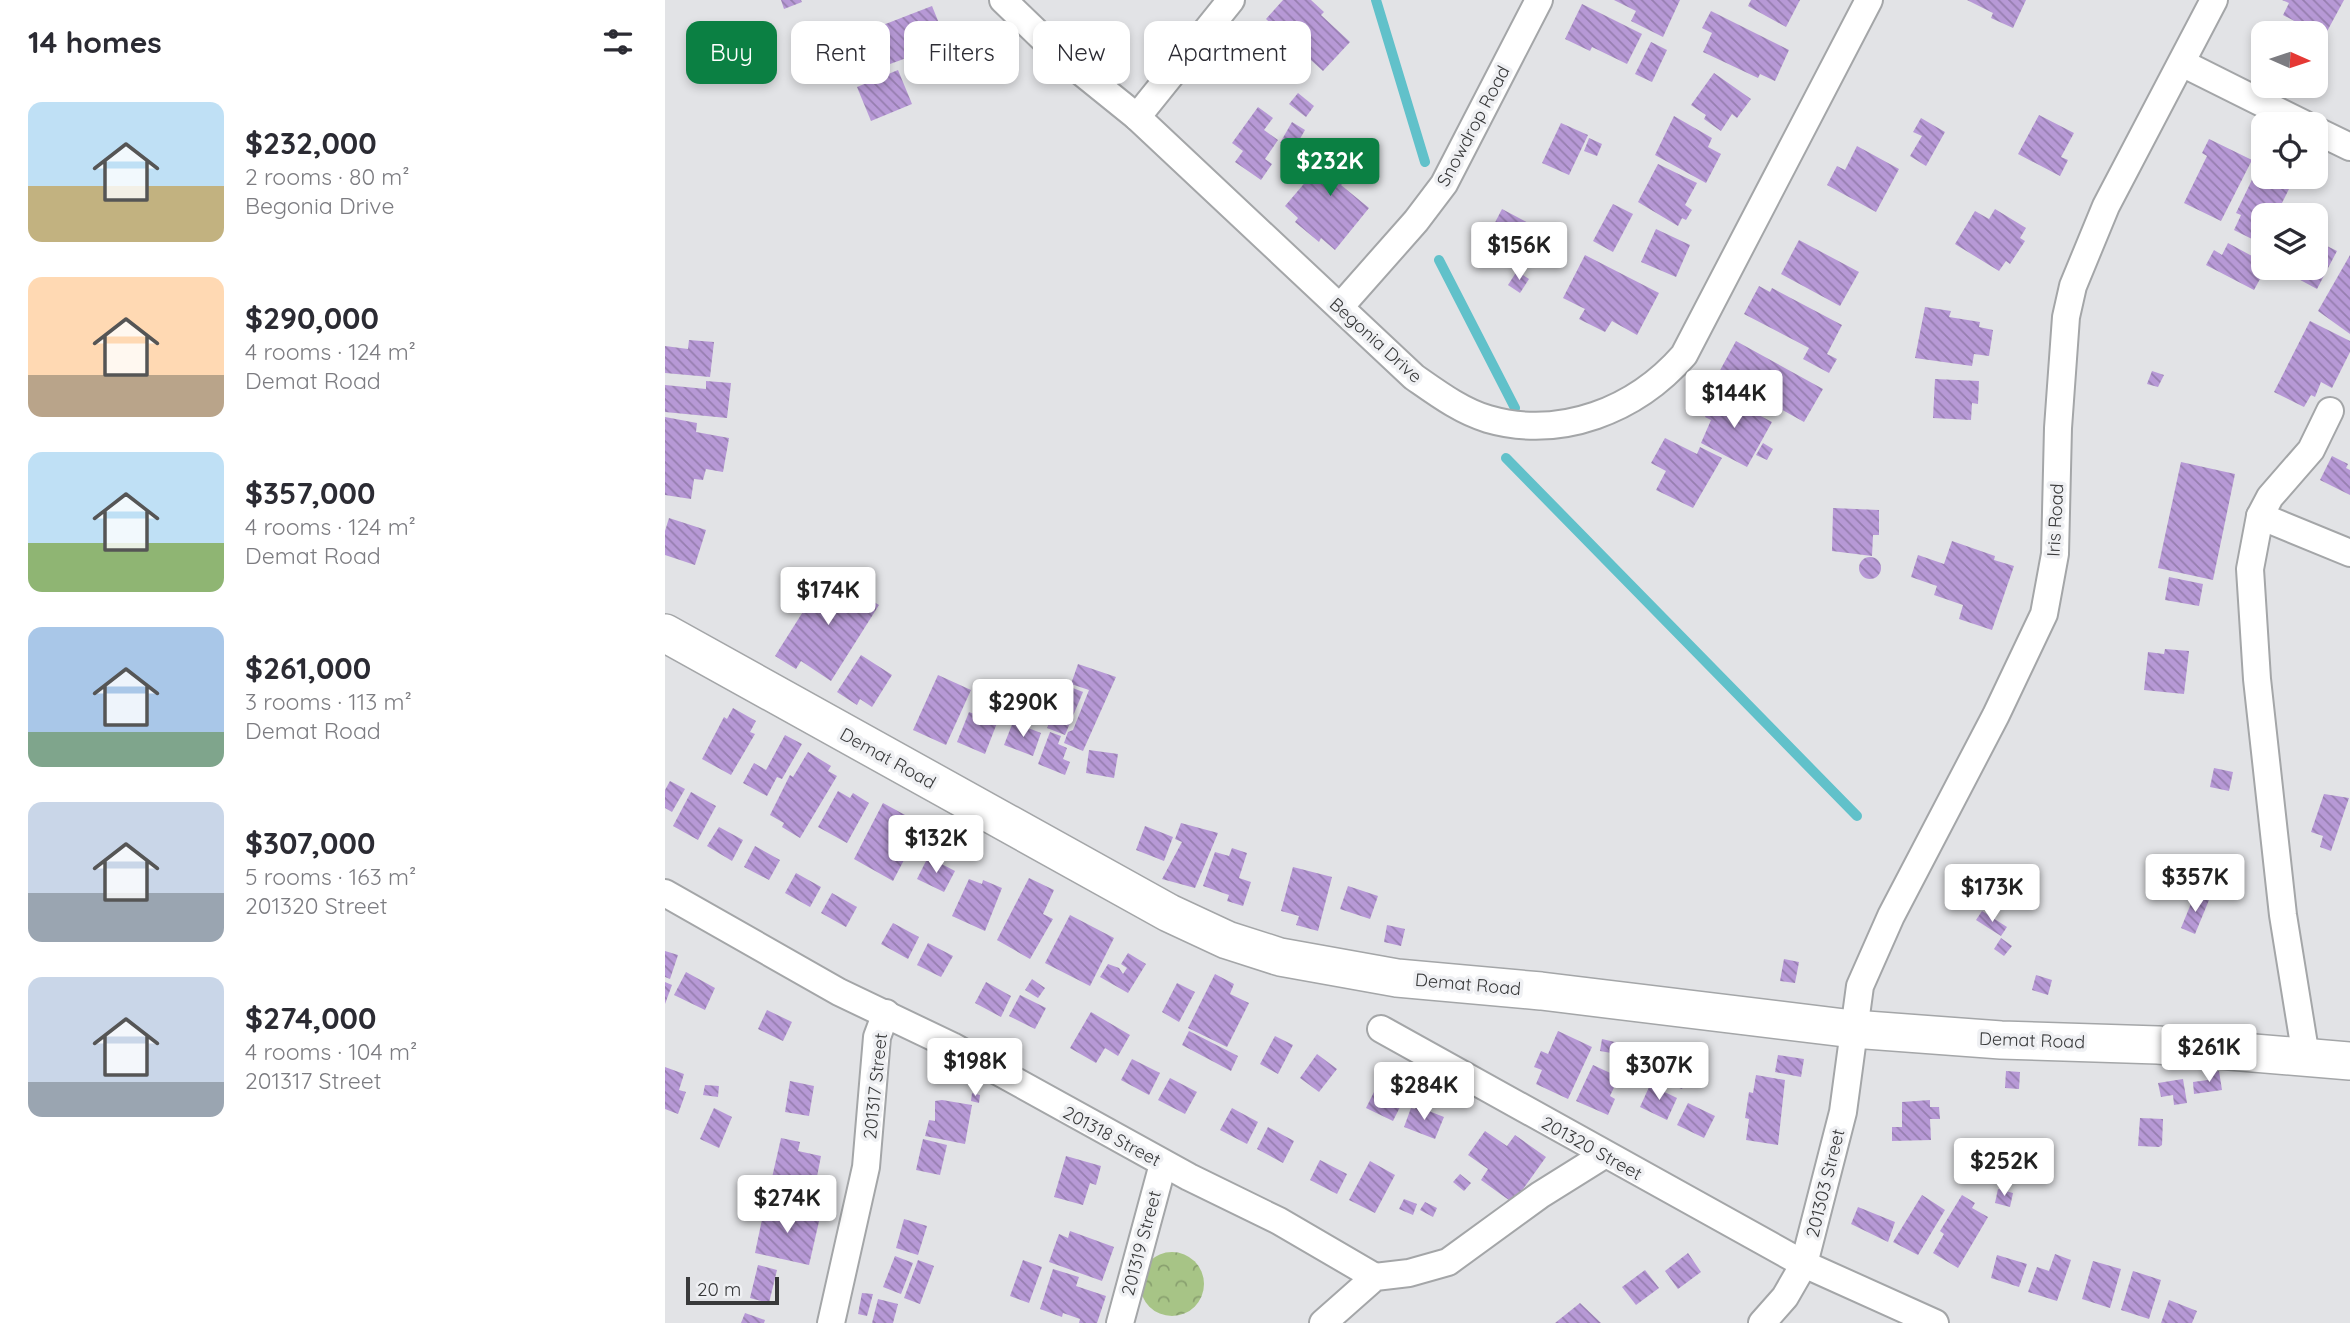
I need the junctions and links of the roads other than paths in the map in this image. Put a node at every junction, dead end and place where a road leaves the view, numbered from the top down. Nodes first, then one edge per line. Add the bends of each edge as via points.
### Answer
1 (1003, 0) edge
2 (1231, 0) edge
3 (1539, 0) edge
4 (1869, 0) edge
5 (2214, 0) edge
6 (2182, 63) junction
7 (2280, 112) edge
8 (1137, 117) junction
9 (2328, 136) edge
10 (2350, 147) edge
11 (1340, 307) junction
12 (2330, 411) dead end
13 (2260, 516) junction
14 (2350, 553) edge
15 (665, 633) edge
16 (665, 893) edge
17 (886, 1013) junction
18 (1381, 1029) dead end
19 (1853, 1029) junction
20 (2305, 1057) junction
21 (2350, 1061) edge
22 (1604, 1154) junction
23 (1163, 1164) junction
24 (1804, 1264) junction
25 (1375, 1277) junction
26 (831, 1323) edge
27 (1120, 1323) edge
28 (1323, 1323) edge
29 (1762, 1323) edge
30 (1935, 1323) edge

1 - 8 street, Begonia Drive via 1059,54
2 - 8 street
3 - 11 street, Snowdrop Road via 1444,184
4 - 11 street, Begonia Drive via 1690,346 1669,373 1629,402 1573,423 1523,424 1486,418 1435,393
5 - 6 street, Iris Road
6 - 7 street
6 - 19 street, Iris Road via 2106,206 2073,286 2066,317 2059,414 2055,554 2044,614 1875,949 1860,986
8 - 11 street, Begonia Drive
9 - 10 street
12 - 13 street via 2311,450 2270,497
13 - 14 street
13 - 20 street via 2252,547 2249,593 2283,915
15 - 19 street, Demat Road via 1018,831 1227,940 1322,967 1397,978
16 - 17 street, 201318 Street via 839,992
17 - 23 street, 201318 Street
17 - 26 street, 201317 Street via 876,1044 866,1167
18 - 22 street, 201320 Street
19 - 20 street, Demat Road
19 - 24 street, 201303 Street via 1843,1112
20 - 21 street, Demat Road
22 - 24 street, 201320 Street
22 - 25 street via 1448,1262
23 - 25 street, 201318 Street via 1279,1221
23 - 27 street, 201319 Street
24 - 29 street, 201303 Street via 1786,1297
24 - 30 street, 201320 Street
25 - 28 street

